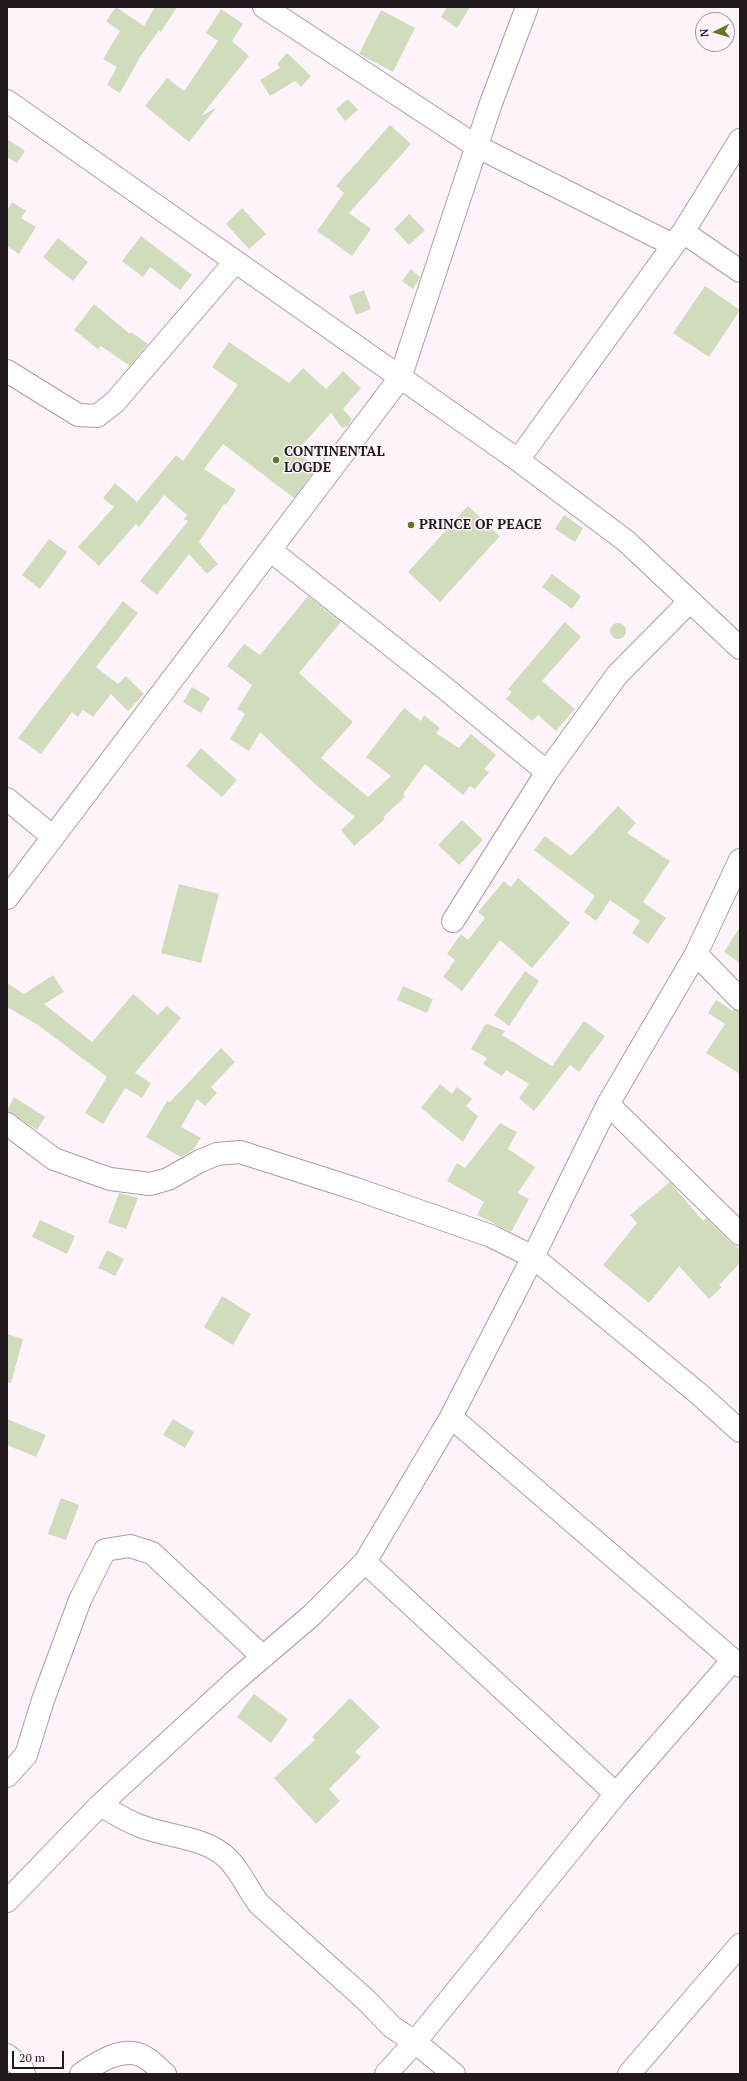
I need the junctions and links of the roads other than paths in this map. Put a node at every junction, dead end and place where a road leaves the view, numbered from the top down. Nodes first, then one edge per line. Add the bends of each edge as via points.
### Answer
1 (527, 7) edge
2 (269, 8) edge
3 (7, 101) edge
4 (740, 140) edge
5 (476, 146) junction
6 (678, 238) junction
7 (236, 262) junction
8 (740, 271) edge
9 (7, 371) edge
10 (400, 378) junction
11 (518, 460) junction
12 (270, 550) junction
13 (690, 601) junction
14 (740, 648) edge
15 (547, 772) junction
16 (7, 799) edge
17 (53, 837) junction
18 (740, 860) edge
19 (7, 898) edge
20 (453, 921) dead end
21 (696, 954) junction
22 (740, 999) edge
23 (608, 1104) junction
24 (7, 1124) edge
25 (740, 1234) edge
26 (533, 1257) junction
27 (451, 1417) junction
28 (740, 1431) edge
29 (365, 1562) junction
30 (263, 1657) junction
31 (737, 1663) edge
32 (7, 1776) edge
33 (616, 1794) junction
34 (100, 1805) junction
35 (7, 1901) edge
36 (740, 1945) edge
37 (415, 2042) junction
38 (7, 2055) edge
39 (24, 2074) edge
40 (81, 2074) edge
41 (165, 2074) edge
42 (386, 2074) edge
43 (454, 2074) edge
44 (629, 2074) edge

1 - 5 street
2 - 5 street
3 - 7 street
4 - 6 street
5 - 6 street
5 - 10 street
6 - 8 street via 718,257
6 - 11 street
7 - 9 street via 115,402 97,416 78,415
7 - 10 street
10 - 11 street
10 - 12 street
11 - 13 street via 626,541
12 - 15 street
12 - 17 street
13 - 14 street
13 - 15 street via 617,675
15 - 20 street
16 - 17 street
17 - 19 street
18 - 21 street
21 - 22 street
21 - 23 street
23 - 25 street
23 - 26 street
24 - 26 street via 54,1159 110,1179 150,1184 168,1179 217,1154 240,1152 408,1206 491,1236
26 - 27 street
26 - 28 street
27 - 29 street
27 - 31 street
29 - 30 street via 312,1615
29 - 33 street
30 - 32 street via 152,1553 130,1546 105,1550 80,1600 42,1700 26,1755
30 - 34 street
31 - 33 street
33 - 37 street
34 - 35 street
34 - 37 street via 140,1826 210,1846 227,1858 243,1876 249,1892 259,1904 366,2000 392,2027
36 - 44 street
37 - 42 street
37 - 43 street
38 - 39 street via 22,2068
40 - 41 street via 100,2061 128,2052 145,2057

